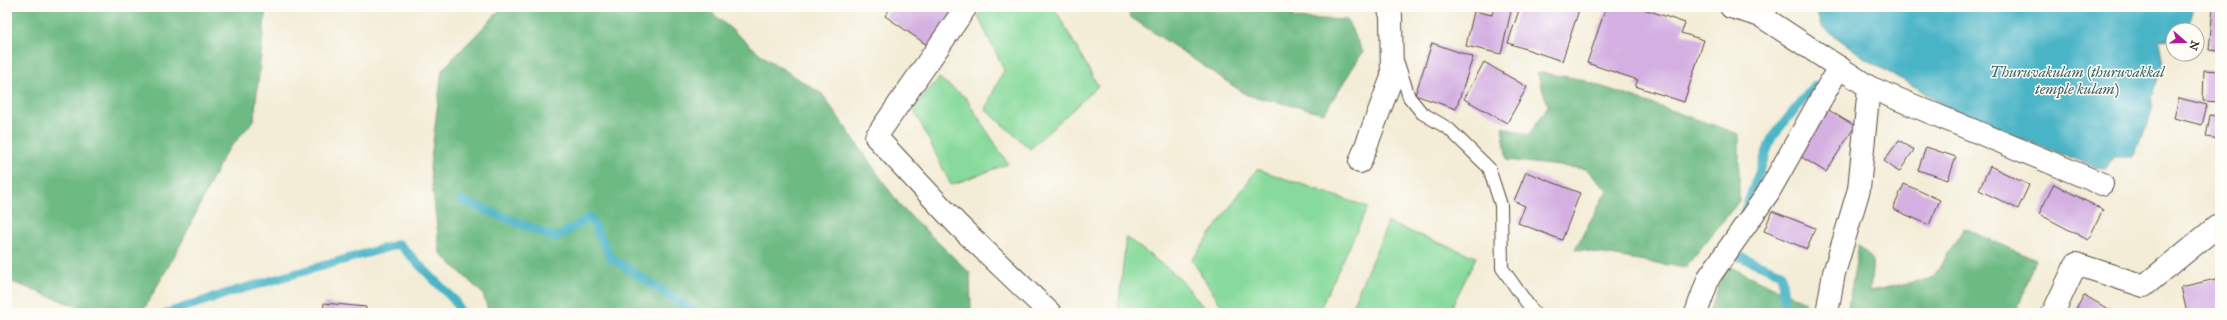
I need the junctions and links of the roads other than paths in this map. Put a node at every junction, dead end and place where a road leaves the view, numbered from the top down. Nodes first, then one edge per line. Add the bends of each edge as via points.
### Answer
1 (966, 7) edge
2 (1388, 7) edge
3 (1731, 7) edge
4 (1764, 11) edge
5 (1392, 47) junction
6 (1839, 67) junction
7 (1868, 87) junction
8 (1360, 162) dead end
9 (2102, 184) dead end
10 (2220, 224) edge
11 (1050, 313) edge
12 (1534, 313) edge
13 (1696, 313) edge
14 (1827, 313) edge
15 (2053, 313) edge

1 - 11 street via 876,137 957,224
2 - 5 street via 1391,16
3 - 4 street
4 - 6 street
5 - 8 street via 1392,77
5 - 12 lane via 1409,98 1422,113 1449,129 1489,168 1501,205 1502,268
6 - 7 street
6 - 13 street via 1768,193 1709,277
7 - 9 street
7 - 14 street via 1859,189 1834,273
10 - 15 street via 2144,286 2076,264

